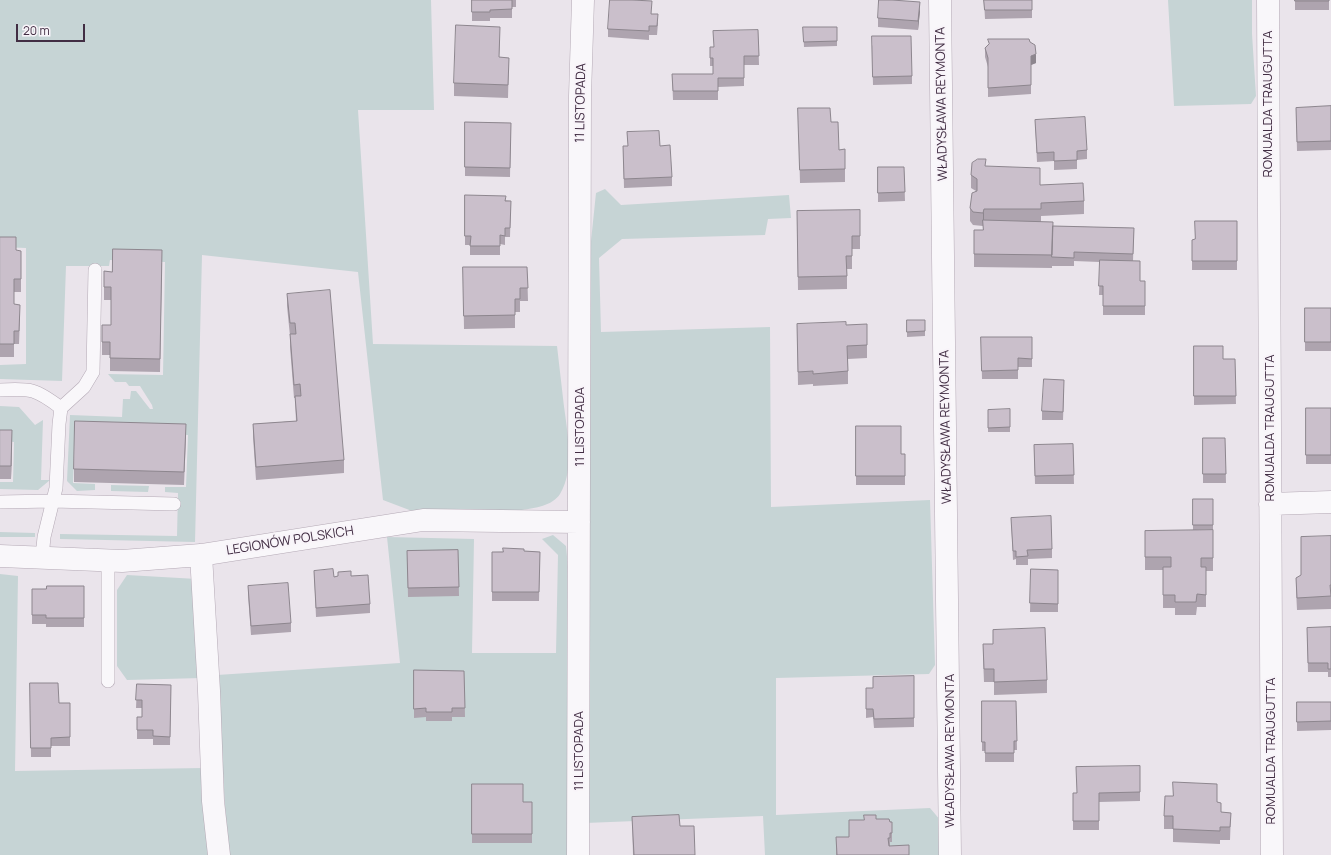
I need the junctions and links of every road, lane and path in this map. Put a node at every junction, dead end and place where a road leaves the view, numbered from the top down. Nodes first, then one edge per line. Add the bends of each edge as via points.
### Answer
1 (583, 0) edge
2 (940, 0) edge
3 (1268, 0) edge
4 (95, 270) dead end
5 (0, 390) edge
6 (61, 408) junction
7 (52, 501) junction
8 (0, 502) edge
9 (1331, 502) edge
10 (174, 504) dead end
11 (1270, 504) junction
12 (579, 522) junction
13 (201, 555) junction
14 (0, 556) edge
15 (42, 558) junction
16 (108, 560) junction
17 (108, 681) dead end
18 (219, 855) edge
19 (578, 855) edge
20 (950, 855) edge
21 (1272, 855) edge

1 - 12 street, 11 LISTOPADA via 580,104
2 - 20 street, WŁADYSŁAWA REYMONTA
3 - 11 street, ROMUALDA TRAUGUTTA
4 - 6 lane via 93,372 84,387
5 - 6 lane via 22,389 36,392
6 - 7 lane via 56,488
7 - 8 lane
7 - 10 lane
7 - 15 lane
9 - 11 street
11 - 21 street, ROMUALDA TRAUGUTTA
12 - 13 street, LEGIONÓW POLSKICH via 423,520
12 - 19 street, 11 LISTOPADA
13 - 16 street, LEGIONÓW POLSKICH
13 - 18 street via 213,801
14 - 15 street, LEGIONÓW POLSKICH
15 - 16 street, LEGIONÓW POLSKICH
16 - 17 lane

